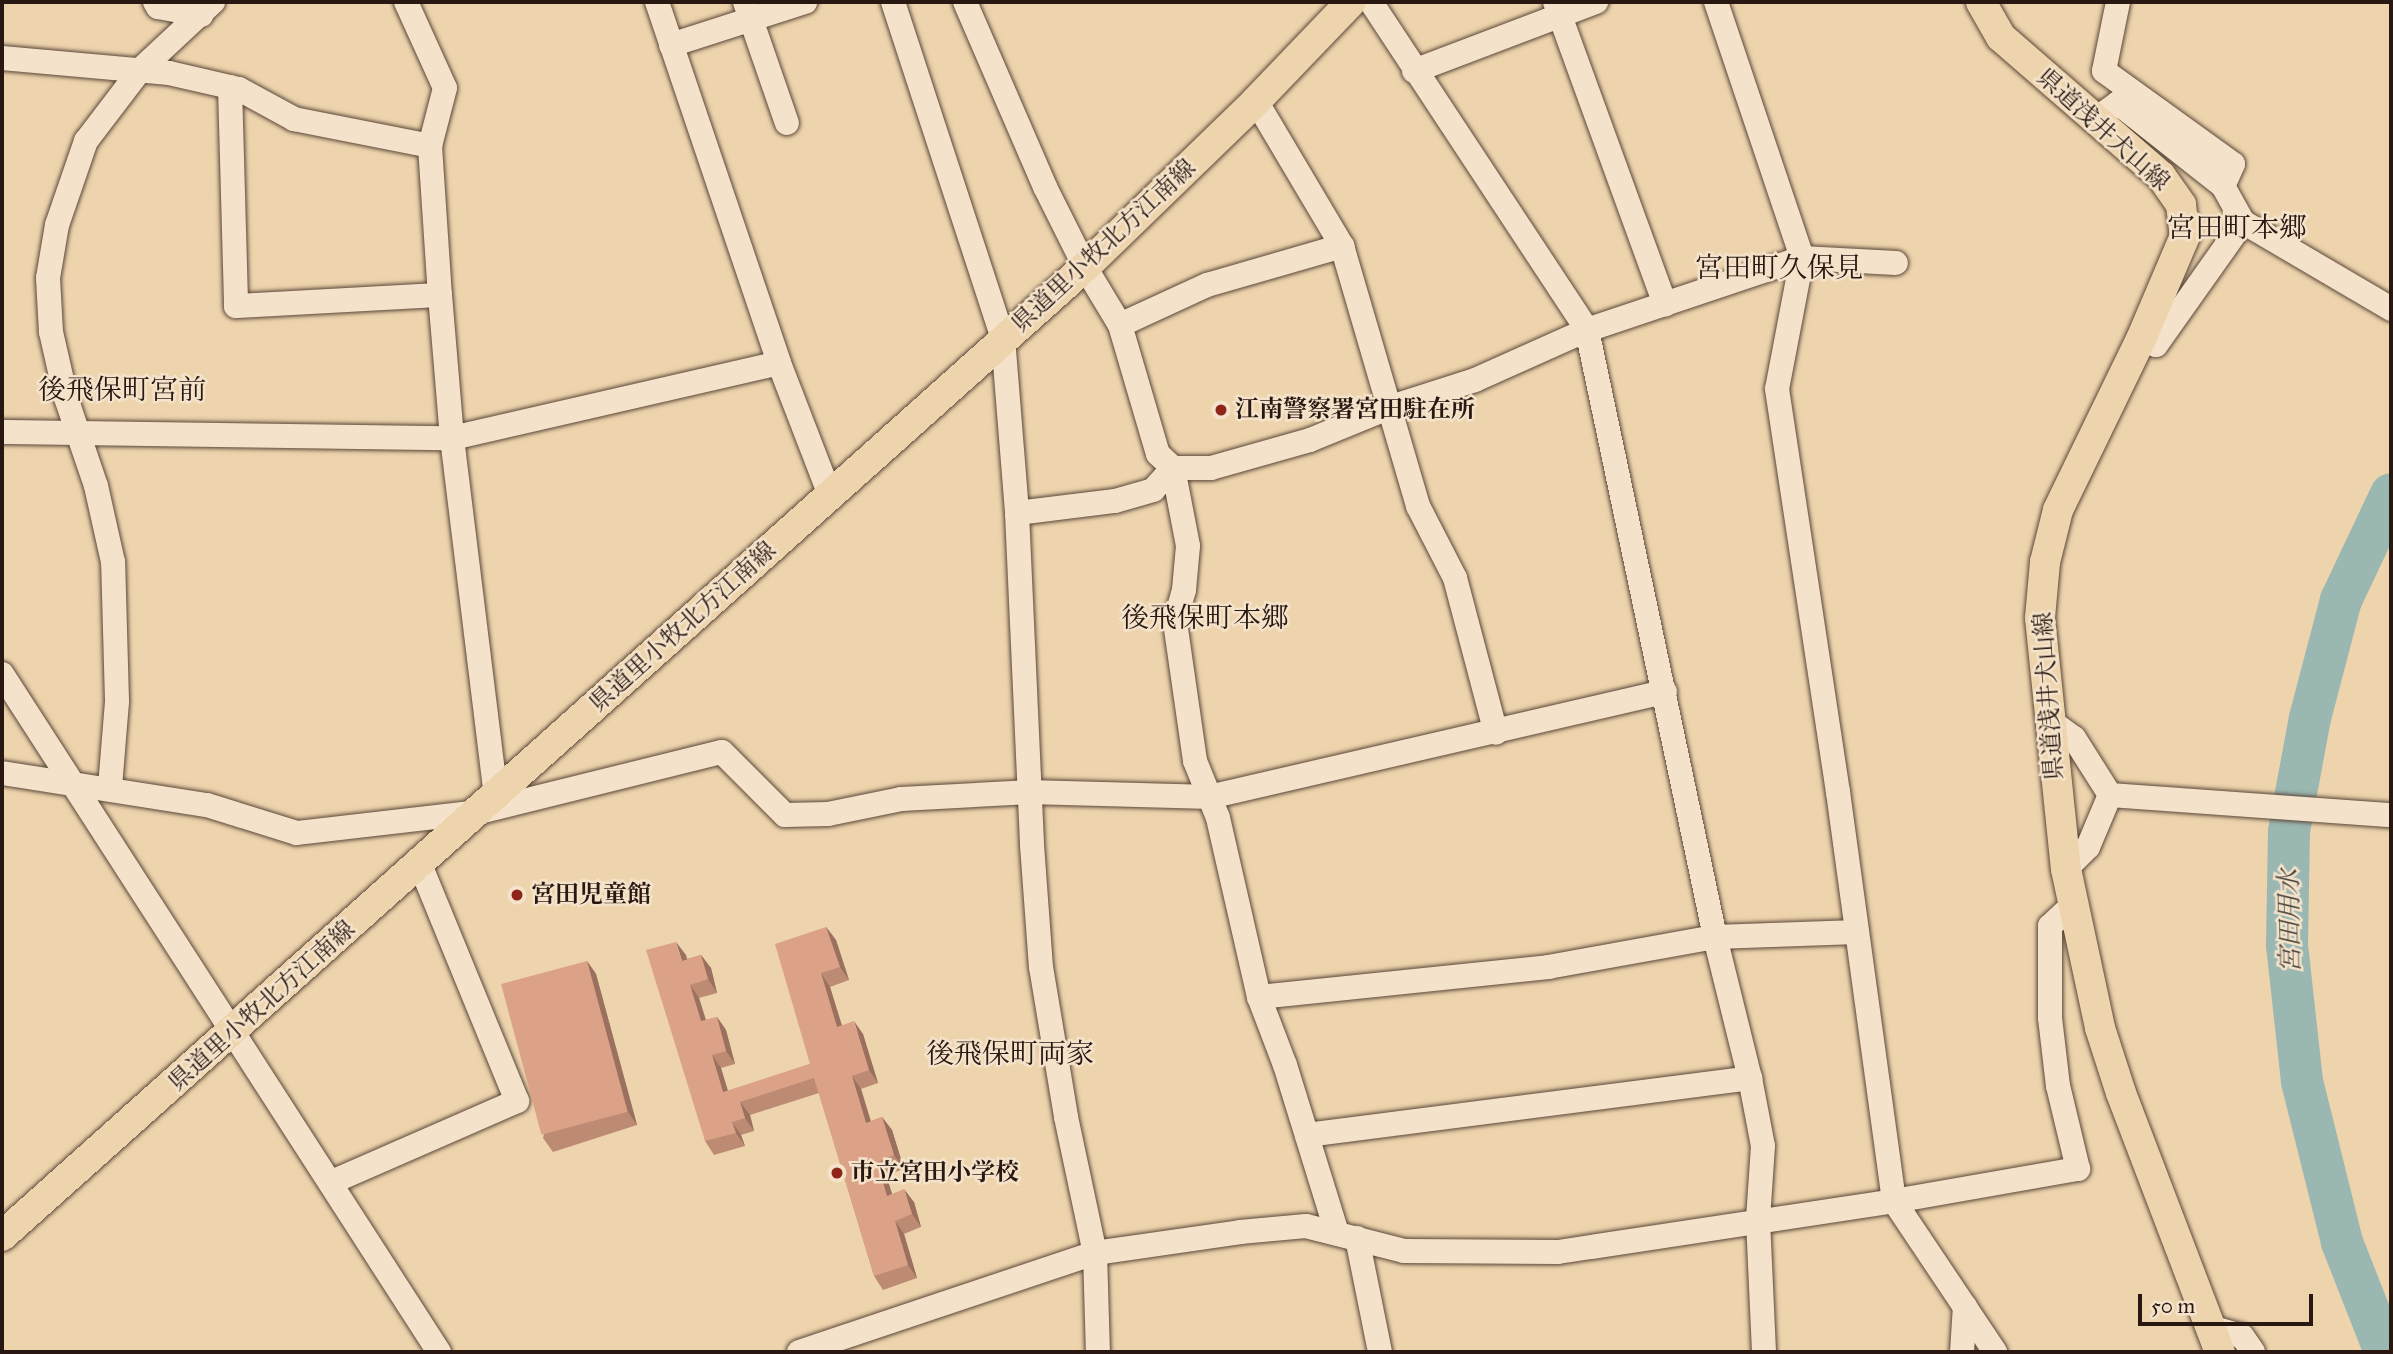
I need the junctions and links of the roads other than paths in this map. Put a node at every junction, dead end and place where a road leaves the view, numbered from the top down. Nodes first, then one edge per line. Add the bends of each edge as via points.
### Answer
1 (155, 2) edge
2 (406, 2) edge
3 (657, 2) edge
4 (805, 2) edge
5 (894, 2) edge
6 (965, 2) edge
7 (1350, 2) edge
8 (1371, 2) edge
9 (1596, 2) edge
10 (1716, 2) edge
11 (1981, 2) edge
12 (2118, 2) edge
13 (207, 8) edge
14 (1558, 9) edge
15 (748, 10) edge
16 (671, 45) junction
17 (2, 58) edge
18 (140, 70) junction
19 (1414, 71) junction
20 (230, 87) junction
21 (1256, 101) junction
22 (2096, 119) junction
23 (787, 122) dead end
24 (430, 146) junction
25 (2223, 186) junction
26 (2244, 222) junction
27 (1342, 246) junction
28 (1802, 258) junction
29 (1896, 262) dead end
30 (1085, 267) junction
31 (440, 295) junction
32 (1665, 305) junction
33 (2391, 309) edge
34 (1120, 325) junction
35 (1587, 330) junction
36 (1003, 338) junction
37 (2141, 339) junction
38 (779, 363) junction
39 (1388, 408) junction
40 (2, 432) edge
41 (78, 434) junction
42 (452, 438) junction
43 (1173, 468) junction
44 (830, 495) junction
45 (1017, 513) junction
46 (2, 674) edge
47 (1665, 692) junction
48 (2049, 720) junction
49 (1496, 733) junction
50 (2, 773) edge
51 (70, 783) junction
52 (110, 787) junction
53 (1031, 792) junction
54 (2110, 795) junction
55 (1209, 797) junction
56 (487, 804) junction
57 (2391, 815) edge
58 (420, 865) junction
59 (2066, 869) junction
60 (2074, 904) junction
61 (1857, 933) junction
62 (1715, 937) junction
63 (1259, 997) junction
64 (234, 1030) junction
65 (1750, 1078) junction
66 (1307, 1135) junction
67 (332, 1182) junction
68 (1894, 1201) junction
69 (1758, 1220) junction
70 (1347, 1235) junction
71 (2, 1237) edge
72 (1095, 1254) junction
73 (1965, 1306) junction
74 (2215, 1340) edge
75 (439, 1352) edge
76 (799, 1352) edge
77 (1098, 1352) edge
78 (1380, 1352) edge
79 (1764, 1352) edge
80 (1962, 1352) edge
81 (1995, 1352) edge
82 (2253, 1352) edge

1 - 13 street via 158,7
2 - 24 street via 445,88
3 - 16 street
4 - 15 street
5 - 36 street
6 - 30 street
7 - 21 main road, 県道里小牧北方江南線
8 - 19 street
9 - 14 street
10 - 28 street
11 - 22 main road, 県道浅井犬山線 via 2001,37
12 - 25 street via 2104,71 2233,164
13 - 18 street
14 - 19 street
14 - 32 street
15 - 16 street
15 - 23 street
16 - 38 street
17 - 18 street
18 - 20 street
18 - 41 street via 86,141 57,225 48,278 51,332
19 - 35 street
20 - 24 street via 293,119
20 - 31 street via 236,306
21 - 27 street
21 - 30 main road, 県道里小牧北方江南線
22 - 25 street via 2118,103
22 - 37 main road, 県道浅井犬山線 via 2161,176 2181,205 2185,236
24 - 31 street
25 - 26 street
26 - 33 street
26 - 37 street via 2156,345
27 - 34 street via 1207,285
27 - 39 street
28 - 29 street
28 - 32 street
28 - 61 street via 1777,388
30 - 34 street
30 - 36 main road, 県道里小牧北方江南線
31 - 42 street
32 - 35 street
34 - 43 street via 1158,454
35 - 39 street via 1475,380
35 - 47 street
36 - 44 main road, 県道里小牧北方江南線
36 - 45 street
37 - 48 main road, 県道浅井犬山線 via 2058,510 2045,562 2040,618
38 - 42 street
38 - 44 street
39 - 43 street via 1273,451 1211,468
39 - 49 street via 1418,506 1455,578
40 - 41 street
41 - 42 street
41 - 52 street via 96,486 113,562 117,701
42 - 56 street
43 - 45 street via 1153,490 1115,501
43 - 55 street via 1188,546 1175,622 1195,761
44 - 56 main road, 県道里小牧北方江南線
45 - 53 street
46 - 51 street
47 - 49 street
47 - 62 street
48 - 54 street via 2074,738
48 - 59 main road, 県道浅井犬山線
49 - 55 street
50 - 51 street
51 - 52 street
51 - 64 street
52 - 56 street via 207,805 297,833
53 - 55 street
53 - 56 street via 901,799 828,814 785,815 722,752
53 - 72 street via 1041,967
54 - 57 street
54 - 59 street via 2088,846
55 - 63 street via 1218,818
56 - 58 main road, 県道里小牧北方江南線
58 - 64 main road, 県道里小牧北方江南線
58 - 67 street via 517,1101
59 - 60 main road, 県道浅井犬山線
60 - 68 street via 2050,926 2050,1018 2059,1086 2078,1168
60 - 74 main road, 県道浅井犬山線 via 2100,1028 2121,1093
61 - 62 street
61 - 68 street
62 - 63 street via 1548,967
62 - 65 street
63 - 66 street
64 - 67 street
64 - 71 main road, 県道里小牧北方江南線
65 - 66 street
65 - 69 street via 1763,1146
66 - 70 street
67 - 75 street
68 - 69 street
68 - 73 street
69 - 70 street via 1558,1252 1404,1251
69 - 79 street
70 - 72 street via 1306,1226
70 - 78 street
72 - 76 street
72 - 77 street
73 - 80 street
73 - 81 street
74 - 82 street via 2242,1336

